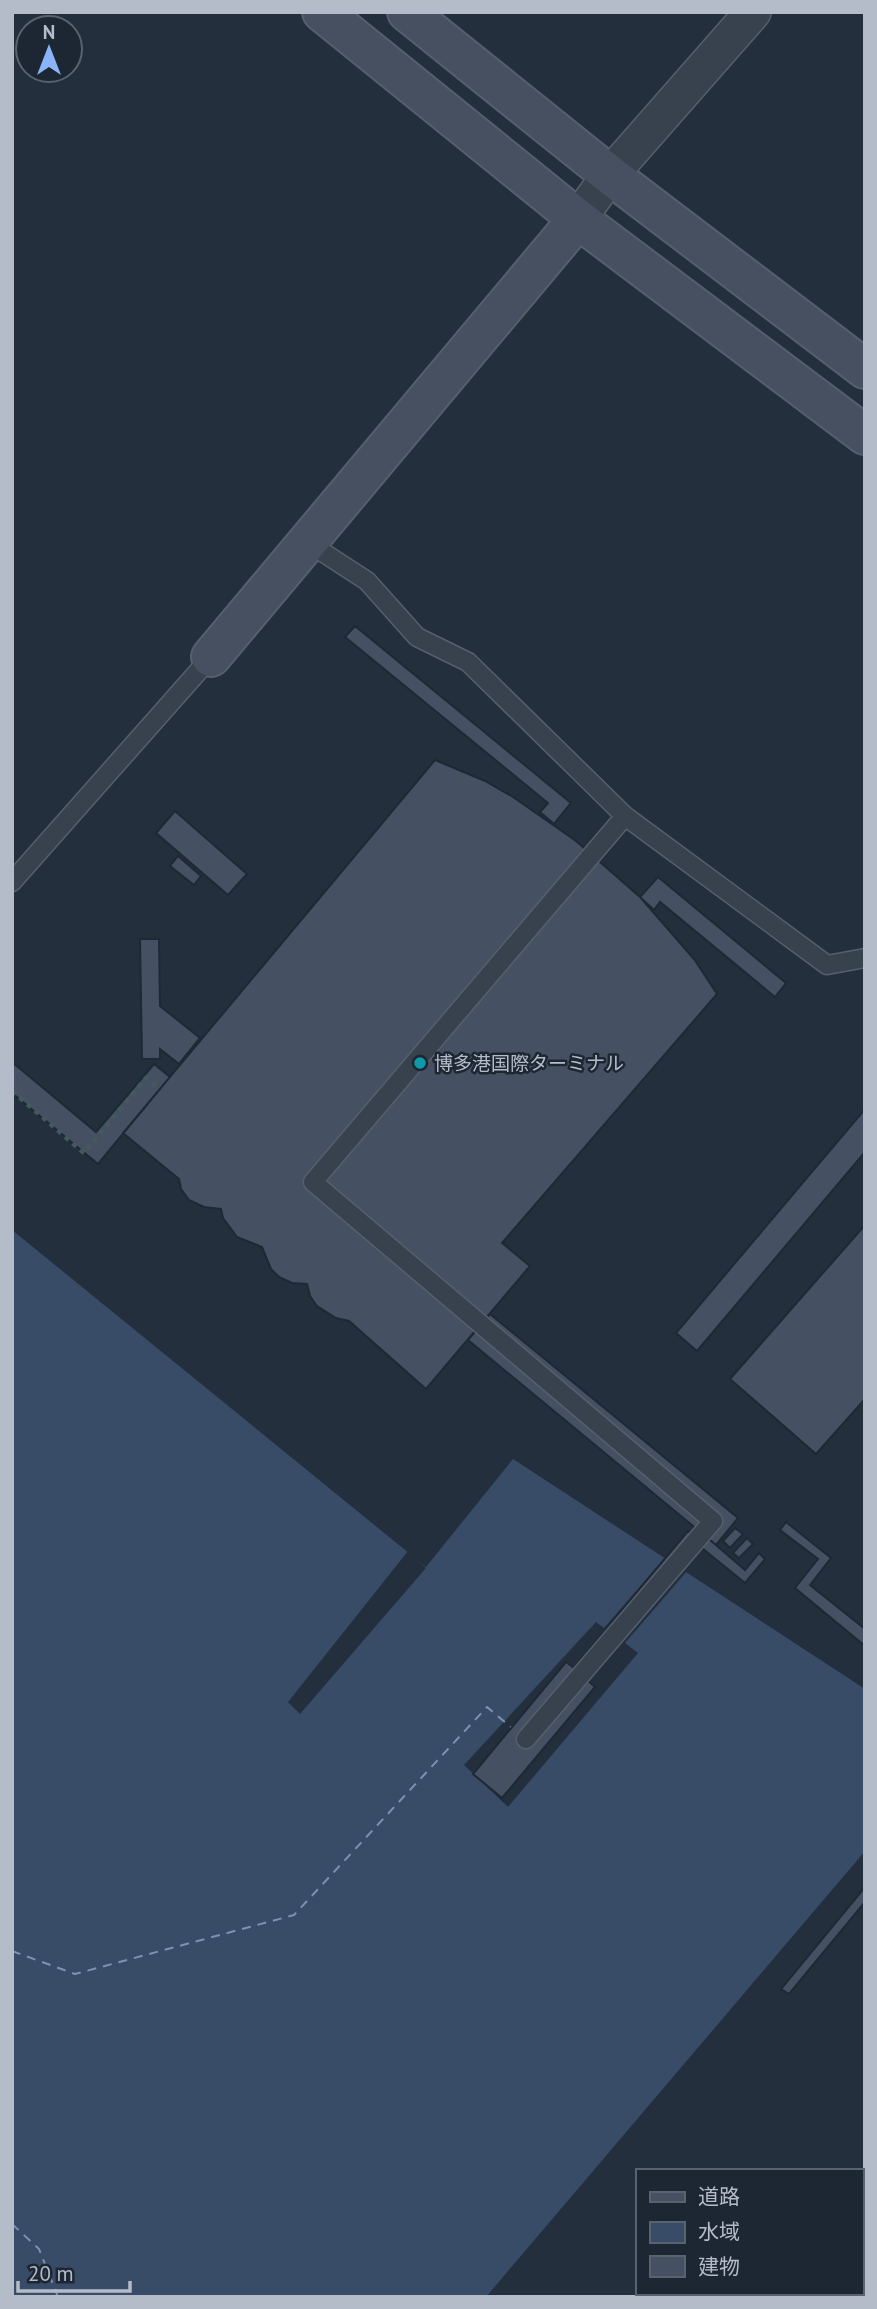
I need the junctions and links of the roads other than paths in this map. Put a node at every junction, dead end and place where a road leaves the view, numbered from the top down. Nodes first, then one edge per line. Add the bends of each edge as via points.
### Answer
1 (322, 12) edge
2 (407, 12) edge
3 (753, 12) edge
4 (610, 176) junction
5 (579, 219) junction
6 (865, 369) edge
7 (865, 435) edge
8 (307, 542) junction
9 (211, 657) joint
10 (625, 816) junction
11 (12, 882) edge
12 (865, 958) edge
13 (526, 1739) dead end

1 - 5 street
2 - 4 street
3 - 4 street
4 - 5 street
4 - 6 street
5 - 7 street
5 - 8 street
8 - 9 street
8 - 10 lane via 367,581 417,637 468,662
9 - 11 lane
10 - 12 lane via 827,965
10 - 13 lane via 313,1182 713,1521

